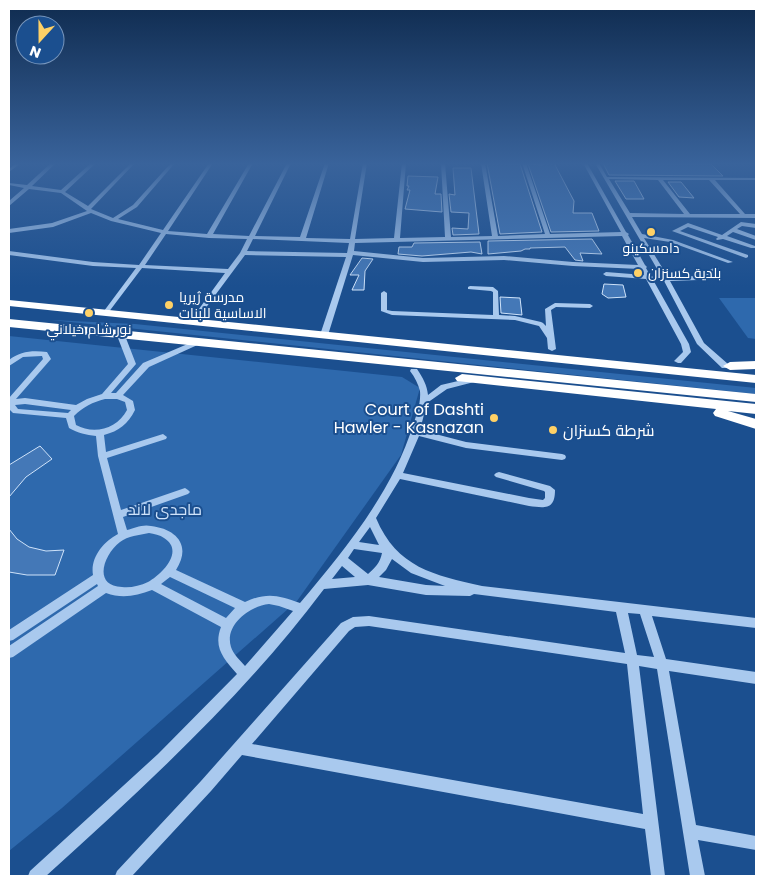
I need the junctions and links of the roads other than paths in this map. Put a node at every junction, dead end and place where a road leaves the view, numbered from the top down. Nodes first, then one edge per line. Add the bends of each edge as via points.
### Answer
1 (81, 204) edge
2 (95, 204) edge
3 (137, 204) edge
4 (183, 204) edge
5 (227, 204) edge
6 (269, 204) edge
7 (313, 204) edge
8 (359, 204) edge
9 (400, 204) edge
10 (446, 204) edge
11 (490, 204) edge
12 (538, 204) edge
13 (609, 204) edge
14 (622, 204) edge
15 (681, 204) edge
16 (734, 204) edge
17 (90, 210) junction
18 (628, 215) junction
19 (690, 216) junction
20 (744, 216) junction
21 (756, 216) edge
22 (113, 220) junction
23 (756, 226) edge
24 (733, 230) junction
25 (9, 231) edge
26 (165, 232) junction
27 (626, 234) junction
28 (640, 235) junction
29 (209, 236) junction
30 (548, 236) junction
31 (495, 237) junction
32 (722, 237) junction
33 (252, 238) junction
34 (448, 238) junction
35 (756, 238) edge
36 (397, 239) junction
37 (302, 240) junction
38 (353, 241) junction
39 (711, 244) junction
40 (753, 247) dead end
41 (698, 250) junction
42 (9, 253) edge
43 (243, 253) junction
44 (350, 254) junction
45 (746, 256) dead end
46 (730, 262) dead end
47 (140, 267) junction
48 (644, 267) junction
49 (716, 269) dead end
50 (229, 271) junction
51 (606, 274) dead end
52 (650, 277) junction
53 (666, 279) junction
54 (470, 288) dead end
55 (384, 293) dead end
56 (9, 303) edge
57 (34, 305) junction
58 (590, 306) dead end
59 (106, 312) junction
60 (496, 317) junction
61 (194, 320) junction
62 (12, 323) edge
63 (120, 333) junction
64 (324, 335) junction
65 (200, 342) junction
66 (552, 344) junction
67 (465, 349) junction
68 (361, 358) junction
69 (132, 360) junction
70 (678, 361) junction
71 (151, 362) junction
72 (9, 364) edge
73 (727, 366) junction
74 (756, 367) edge
75 (414, 371) junction
76 (756, 379) edge
77 (471, 380) junction
78 (105, 396) junction
79 (118, 396) junction
80 (756, 398) edge
81 (665, 400) junction
82 (424, 401) junction
83 (9, 403) edge
84 (77, 408) junction
85 (756, 409) edge
86 (70, 416) junction
87 (756, 424) edge
88 (416, 432) junction
89 (100, 433) junction
90 (162, 437) dead end
91 (102, 456) junction
92 (562, 457) dead end
93 (499, 475) dead end
94 (399, 476) junction
95 (185, 492) dead end
96 (118, 515) junction
97 (371, 518) junction
98 (123, 535) junction
99 (351, 545) junction
100 (388, 550) junction
101 (342, 559) junction
102 (170, 572) junction
103 (368, 580) junction
104 (102, 582) junction
105 (323, 585) junction
106 (154, 586) junction
107 (482, 591) junction
108 (244, 607) junction
109 (621, 608) junction
110 (302, 609) junction
111 (645, 611) junction
112 (756, 623) edge
113 (228, 625) junction
114 (9, 636) edge
115 (9, 653) edge
116 (632, 660) junction
117 (662, 664) junction
118 (244, 674) junction
119 (756, 678) edge
120 (240, 748) junction
121 (651, 823) junction
122 (690, 831) junction
123 (756, 843) edge
124 (35, 876) edge
125 (122, 876) edge
126 (658, 876) edge
127 (697, 876) edge

1 - 17 street
2 - 17 street
3 - 22 street
4 - 26 street
5 - 29 street
6 - 33 street
7 - 37 street
8 - 38 street
9 - 36 street
10 - 34 street
11 - 31 street
12 - 30 street
13 - 27 street
14 - 18 street
15 - 19 street
16 - 20 street
17 - 22 street
17 - 25 street via 53,225
18 - 19 street
18 - 28 street
19 - 20 street
20 - 21 street
22 - 26 street
23 - 24 street via 741,224
24 - 32 street
24 - 35 street
26 - 29 street
26 - 47 street
27 - 30 street
27 - 48 street
28 - 41 street
28 - 53 street
29 - 33 street
30 - 31 street
31 - 34 street
32 - 39 street
32 - 39 street via 688,225 675,231
32 - 40 street
33 - 37 street
33 - 43 street
34 - 36 street
36 - 38 street
37 - 38 street
38 - 44 street
39 - 41 street
39 - 45 street
41 - 46 street
42 - 47 street
43 - 44 street
43 - 50 street
44 - 48 street via 431,260 504,258
44 - 64 street
47 - 50 street
47 - 59 street
48 - 52 street
49 - 53 street via 698,278
50 - 61 street
51 - 52 street
52 - 70 street via 687,348 685,356
53 - 73 street via 701,344
54 - 60 street via 494,289
55 - 60 street via 384,311 392,313
56 - 57 highway
57 - 59 highway
57 - 62 highway
58 - 66 street via 555,305 548,309
59 - 61 highway
60 - 66 street via 542,324
61 - 64 highway
62 - 63 highway
63 - 65 highway
63 - 69 street
64 - 67 highway
65 - 68 highway
65 - 71 street
66 - 67 highway
66 - 70 highway
67 - 76 highway
68 - 75 highway
68 - 80 highway
69 - 71 street
69 - 78 street via 130,367
70 - 73 highway
71 - 79 street
72 - 83 street via 26,353 44,354 47,359
73 - 74 highway
75 - 77 highway
75 - 82 street via 423,385
77 - 81 highway
77 - 82 street via 444,387
78 - 79 street
78 - 84 street
79 - 89 street via 131,406 130,416 120,425
81 - 85 highway
81 - 87 highway
82 - 88 street
83 - 84 street via 25,401
83 - 86 street via 16,411
84 - 86 street
86 - 89 street via 72,426 78,431
88 - 92 street via 473,446
88 - 94 street
89 - 91 street
90 - 91 street
91 - 96 street
93 - 94 street via 547,488 550,500 544,504 529,502
94 - 97 street
95 - 96 street
96 - 98 street
97 - 99 street
97 - 100 street
98 - 102 street via 148,529 170,536 178,552
98 - 104 street via 104,551 97,569
99 - 100 street
99 - 101 street
100 - 103 street via 381,570
100 - 107 street via 399,561 419,572
101 - 103 street
101 - 105 street
102 - 106 street
102 - 108 street
103 - 105 street
103 - 107 street via 426,590
104 - 106 street via 116,592 128,593
104 - 114 street
104 - 115 street
105 - 110 street
106 - 113 street
107 - 109 street
108 - 110 street via 276,600
108 - 113 street
109 - 111 street
109 - 116 street
110 - 118 street
111 - 112 street
111 - 117 street
113 - 118 street via 224,643 226,652
116 - 117 street
116 - 120 street via 369,620 354,622 341,631
116 - 121 street
117 - 119 street
117 - 122 street
118 - 124 street via 134,786
120 - 121 street
120 - 125 street
121 - 126 street
122 - 123 street
122 - 127 street

